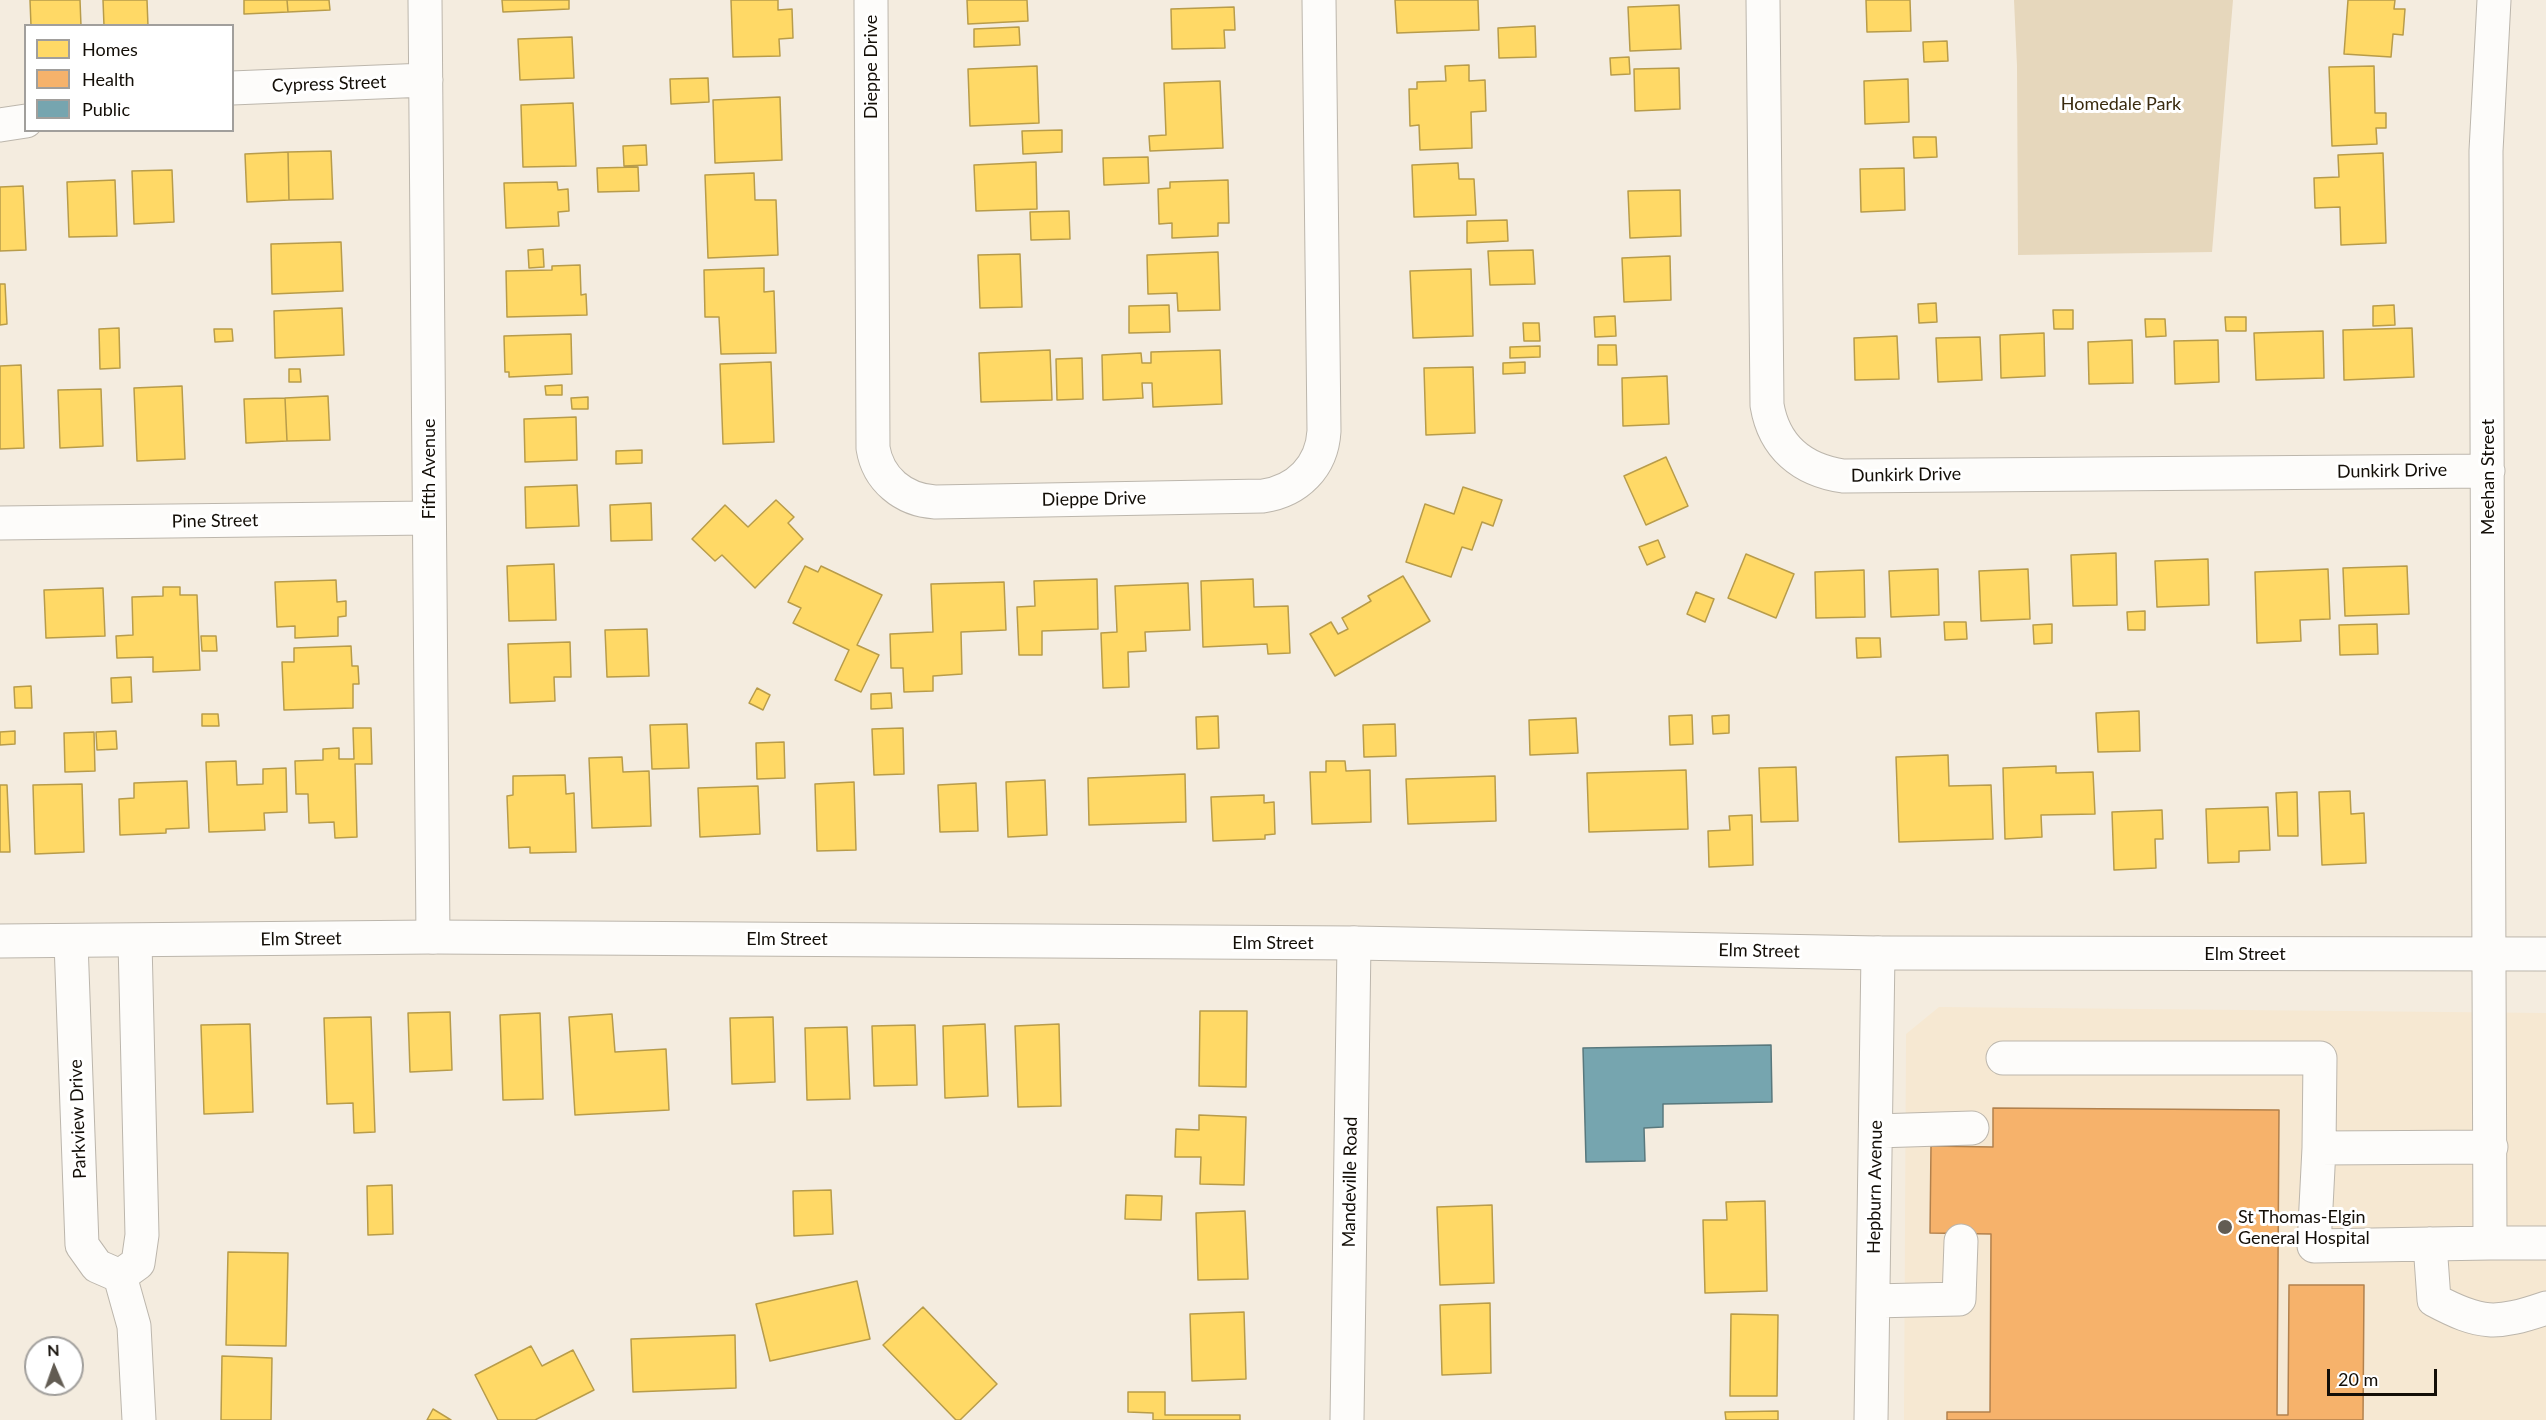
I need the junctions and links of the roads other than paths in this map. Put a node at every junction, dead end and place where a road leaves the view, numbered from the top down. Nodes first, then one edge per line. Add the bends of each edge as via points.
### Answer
1 (425, 0) edge
2 (871, 0) edge
3 (1319, 0) edge
4 (1763, 0) edge
5 (2494, 0) edge
6 (426, 80) junction
7 (234, 88) edge
8 (24, 121) edge
9 (0, 125) edge
10 (2488, 471) junction
11 (429, 518) junction
12 (0, 524) edge
13 (433, 937) junction
14 (0, 942) edge
15 (71, 942) junction
16 (135, 942) junction
17 (1354, 943) junction
18 (1878, 953) junction
19 (2490, 954) junction
20 (2546, 954) edge
21 (2003, 1058) dead end
22 (1972, 1128) dead end
23 (1876, 1131) junction
24 (2491, 1147) junction
25 (2319, 1148) junction
26 (1961, 1241) dead end
27 (2490, 1243) junction
28 (2546, 1243) edge
29 (2430, 1244) junction
30 (120, 1276) junction
31 (1873, 1301) junction
32 (2546, 1308) edge
33 (139, 1420) edge
34 (1347, 1420) edge
35 (1872, 1420) edge

1 - 6 street, Fifth Avenue
2 - 3 street, Dieppe Drive via 873,448 877,464 890,483 908,495 935,502 1263,496 1284,491 1310,472 1320,453 1324,431
4 - 10 street, Dunkirk Drive via 1767,405 1774,431 1800,461 1843,476
5 - 10 street, Meehan Street via 2486,151
6 - 7 street, Cypress Street
6 - 11 street, Fifth Avenue
8 - 9 street
10 - 19 street, Meehan Street
11 - 12 street, Pine Street
11 - 13 street, Fifth Avenue
13 - 16 street, Elm Street
13 - 17 street, Elm Street
14 - 15 street, Elm Street
15 - 16 street, Elm Street
15 - 30 street, Parkview Drive via 82,1245 97,1266
16 - 30 street via 142,1235 138,1263
17 - 18 street, Elm Street
17 - 34 street, Mandeville Road
18 - 19 street, Elm Street
18 - 23 street, Hepburn Avenue
19 - 20 street, Elm Street
19 - 24 street, Meehan Street
21 - 25 street via 2320,1058
22 - 23 street
23 - 31 street, Hepburn Avenue
24 - 25 street
24 - 27 street, Meehan Street
25 - 29 street via 2314,1246
26 - 31 street via 1959,1299
27 - 28 street
27 - 29 street
29 - 32 street via 2434,1300 2465,1317 2507,1322
30 - 33 street via 134,1326
31 - 35 street, Hepburn Avenue

